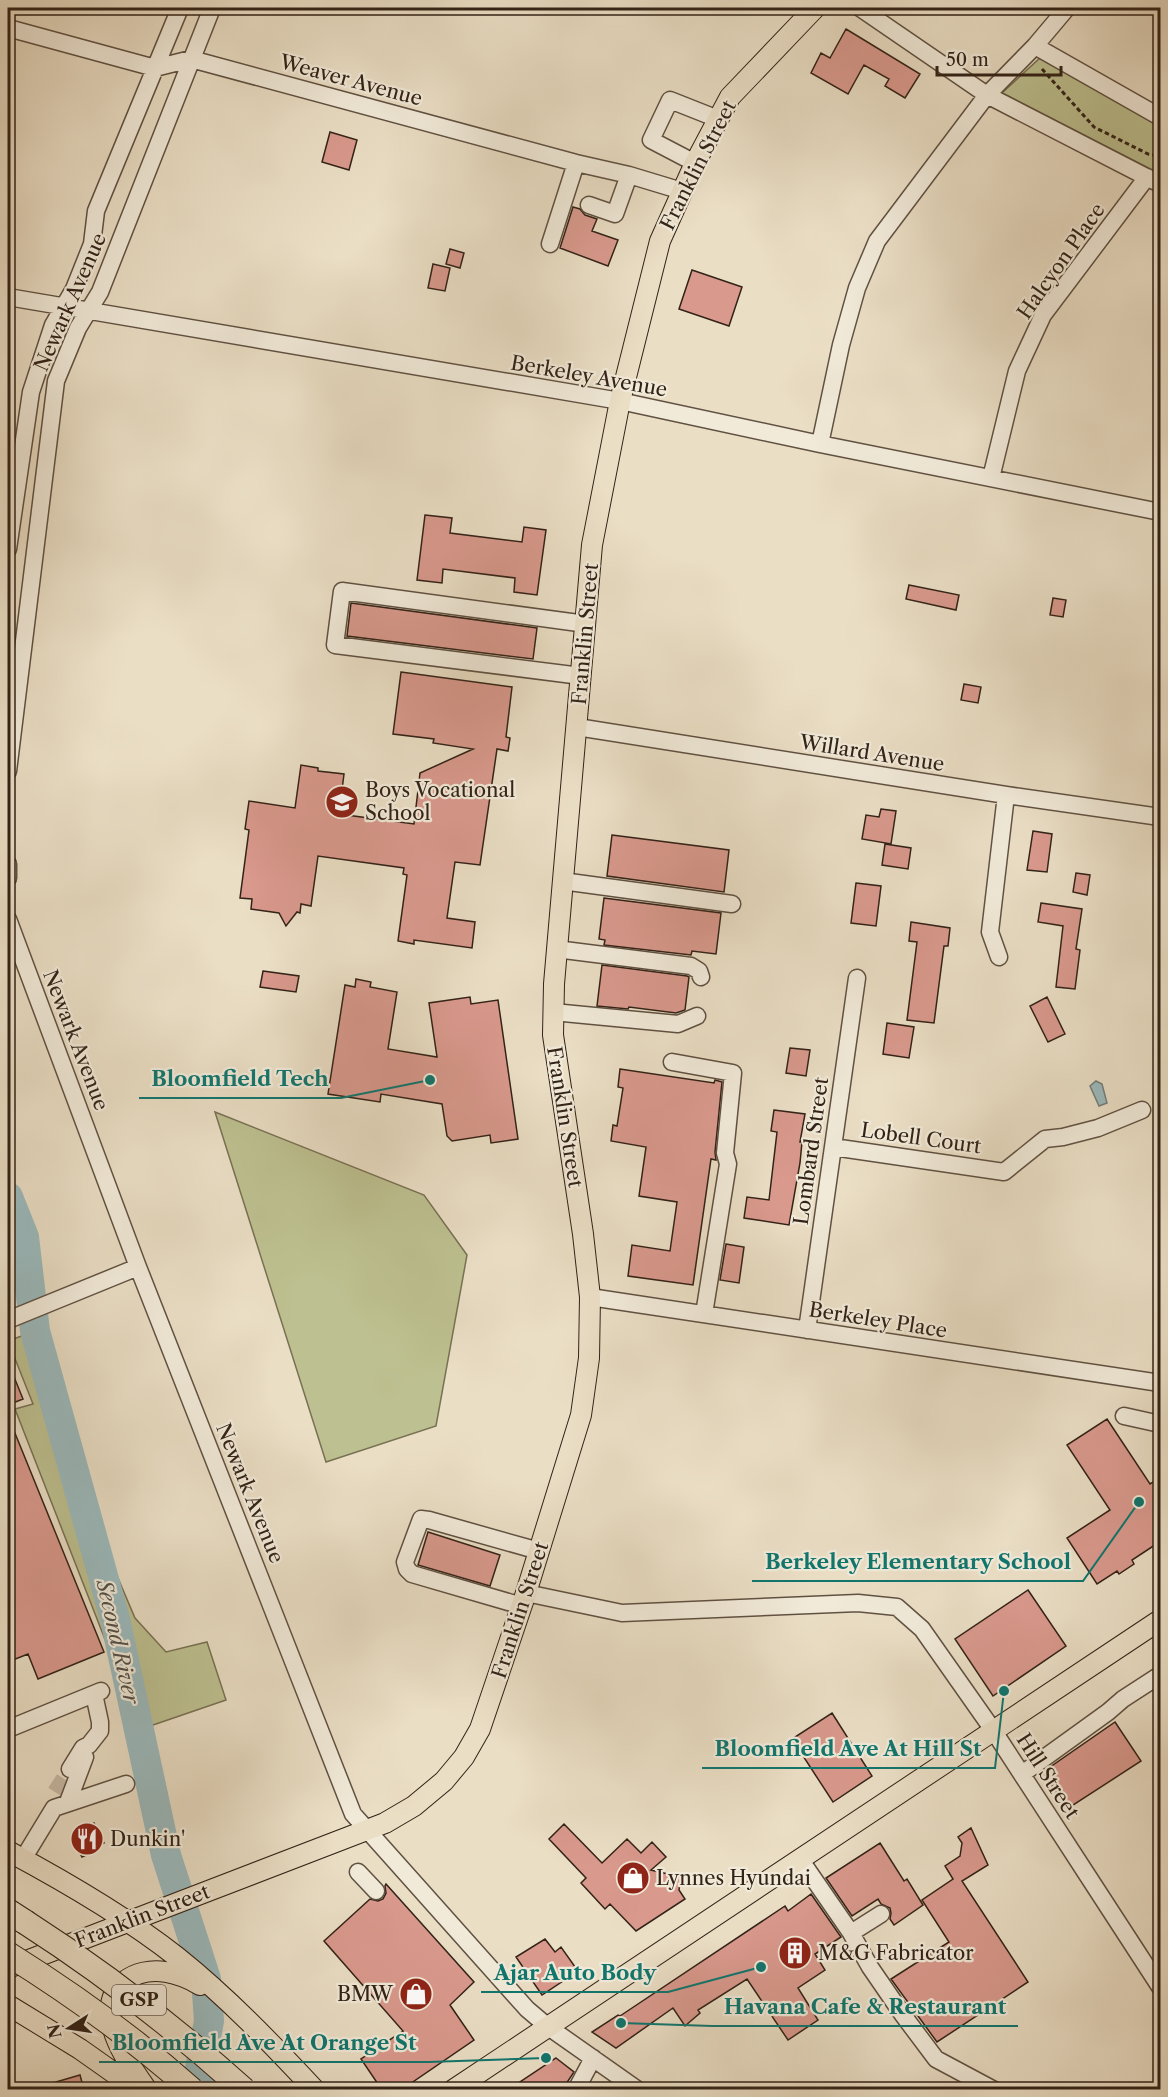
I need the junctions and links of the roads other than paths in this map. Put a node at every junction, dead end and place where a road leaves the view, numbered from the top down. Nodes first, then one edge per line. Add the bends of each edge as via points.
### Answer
1 (180, 8) edge
2 (212, 8) edge
3 (815, 8) edge
4 (860, 8) edge
5 (1067, 8) edge
6 (8, 28) edge
7 (1032, 49) junction
8 (191, 59) junction
9 (155, 68) junction
10 (987, 95) junction
11 (1161, 117) edge
12 (718, 119) junction
13 (695, 162) junction
14 (576, 163) junction
15 (629, 175) junction
16 (1154, 181) edge
17 (682, 191) junction
18 (589, 206) dead end
19 (550, 244) dead end
20 (8, 297) edge
21 (64, 306) junction
22 (90, 310) junction
23 (620, 401) junction
24 (820, 444) junction
25 (991, 478) junction
26 (1159, 508) edge
27 (8, 549) edge
28 (586, 624) junction
29 (581, 676) junction
30 (577, 727) junction
31 (8, 771) edge
32 (1006, 795) junction
33 (1161, 817) edge
34 (8, 864) edge
35 (8, 878) edge
36 (562, 881) junction
37 (732, 904) dead end
38 (8, 919) edge
39 (556, 949) junction
40 (999, 957) dead end
41 (702, 977) dead end
42 (857, 978) dead end
43 (553, 1012) junction
44 (697, 1016) dead end
45 (672, 1062) dead end
46 (1142, 1110) dead end
47 (833, 1147) junction
48 (138, 1267) junction
49 (590, 1297) junction
50 (704, 1314) junction
51 (11, 1319) edge
52 (807, 1330) junction
53 (1161, 1383) edge
54 (1124, 1416) dead end
55 (1161, 1424) edge
56 (539, 1551) junction
57 (524, 1599) junction
58 (1161, 1620) edge
59 (1161, 1675) edge
60 (8, 1729) edge
61 (993, 1730) junction
62 (89, 1745) junction
63 (70, 1769) tunnel mouth
64 (1022, 1774) junction
65 (126, 1784) dead end
66 (59, 1801) junction
67 (366, 1830) junction
68 (15, 1855) edge
69 (800, 1859) junction
70 (358, 1872) dead end
71 (376, 1891) dead end
72 (881, 1914) dead end
73 (16, 1916) edge
74 (128, 1922) junction
75 (851, 1933) junction
76 (8, 1954) edge
77 (179, 1967) junction
78 (8, 1968) edge
79 (1161, 1987) edge
80 (8, 2005) edge
81 (547, 2026) junction
82 (593, 2058) junction
83 (138, 2090) edge
84 (147, 2090) edge
85 (192, 2090) edge
86 (244, 2090) edge
87 (315, 2090) edge
88 (453, 2090) edge
89 (576, 2090) edge
90 (638, 2090) edge
91 (994, 2090) edge

1 - 9 street, Newark Avenue
2 - 8 street, Newark Avenue
3 - 12 main road, Franklin Street via 730,96
4 - 10 street
5 - 7 street
6 - 9 street, Weaver Avenue
7 - 10 street
7 - 11 street
8 - 9 street, Weaver Avenue
8 - 14 street, Weaver Avenue
8 - 22 street, Newark Avenue
9 - 21 street, Newark Avenue via 96,211 92,244
10 - 16 street
10 - 24 street via 877,242 857,288
12 - 13 main road, Franklin Street
12 - 13 street via 670,100 651,140
13 - 17 main road, Franklin Street
14 - 15 street, Weaver Avenue
14 - 19 street
15 - 17 street, Weaver Avenue
15 - 18 street via 615,214
16 - 25 street, Halcyon Place via 1043,315 1017,371
17 - 23 main road, Franklin Street via 660,241
20 - 21 street, Berkeley Avenue
21 - 22 street, Berkeley Avenue
21 - 27 street, Newark Avenue via 53,325 31,392
22 - 23 street, Berkeley Avenue
22 - 31 street, Newark Avenue via 78,328 56,381
23 - 24 street, Berkeley Avenue
23 - 28 main road, Franklin Street via 592,545
24 - 25 street, Berkeley Avenue
25 - 26 street, Berkeley Avenue
28 - 29 main road, Franklin Street
28 - 29 street via 342,591 335,645
29 - 30 main road, Franklin Street
30 - 32 street, Willard Avenue
30 - 36 main road, Franklin Street
32 - 33 street, Willard Avenue
32 - 40 street via 990,932
34 - 35 street
36 - 37 street
36 - 39 main road, Franklin Street
38 - 48 street, Newark Avenue
39 - 41 street via 691,966
39 - 43 main road, Franklin Street
42 - 47 street, Lombard Street
43 - 44 street via 678,1024
43 - 49 main road, Franklin Street
45 - 50 street via 733,1073 725,1153 728,1164
46 - 47 street, Lobell Court via 1098,1128 1046,1139 1004,1172
47 - 52 street, Lombard Street
48 - 51 street
48 - 67 street, Newark Avenue via 342,1790
49 - 50 street, Berkeley Place
49 - 56 main road, Franklin Street via 589,1358 581,1415
50 - 52 street, Berkeley Place
52 - 53 street, Berkeley Place
54 - 55 street
56 - 57 main road, Franklin Street
56 - 57 street, Hill Street via 421,1519 405,1562 412,1574
57 - 61 street, Hill Street via 622,1613 858,1603 897,1607 922,1629
57 - 67 main road, Franklin Street via 480,1729 464,1757 444,1781 414,1806
58 - 61 main road
59 - 64 street
60 - 62 street via 97,1693 101,1726
61 - 64 street, Hill Street
61 - 69 main road
62 - 63 street
62 - 66 street
64 - 79 street, Hill Street
65 - 66 street
66 - 68 street
67 - 74 main road, Franklin Street
67 - 81 street, Newark Avenue via 527,2009
68 - 74 main road
69 - 75 street
69 - 81 main road
70 - 71 street
72 - 75 street
73 - 86 highway, GSP, bridge via 140,2001
74 - 77 main road
74 - 78 main road, Franklin Street
75 - 91 street via 870,1967 936,2059
76 - 85 highway, GSP, bridge via 107,2022
77 - 84 main road via 136,1974 121,1983 112,1996 110,2014 114,2031
77 - 87 main road via 226,1999
80 - 83 main road
81 - 82 street, Newark Avenue
81 - 88 main road
82 - 89 street
82 - 90 street, Newark Avenue

